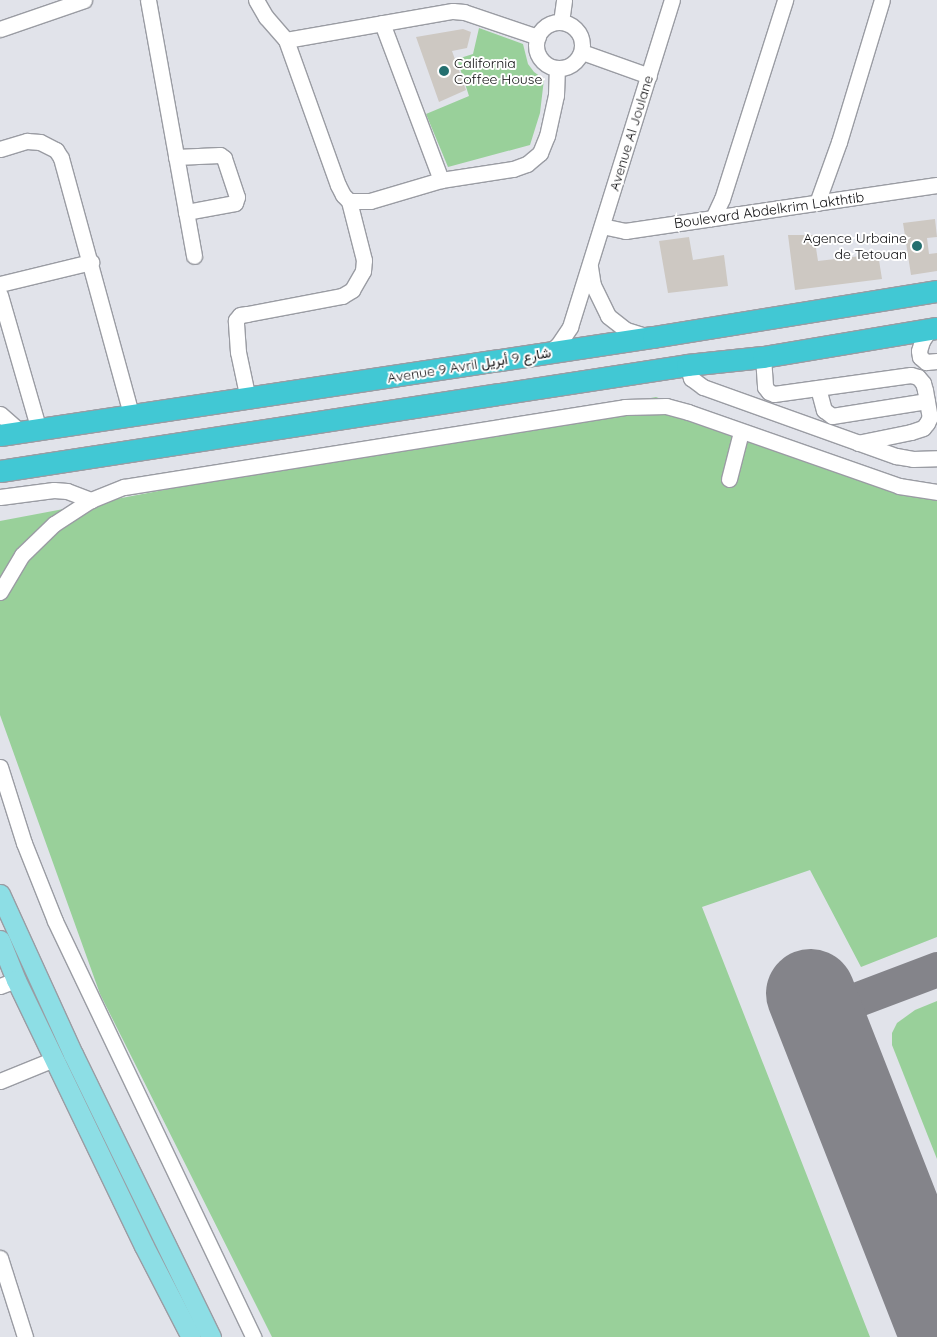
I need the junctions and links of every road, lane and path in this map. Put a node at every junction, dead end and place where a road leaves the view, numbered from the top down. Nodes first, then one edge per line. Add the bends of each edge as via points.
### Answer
1 (82, 0) edge
2 (148, 0) edge
3 (256, 0) edge
4 (564, 0) edge
5 (672, 0) edge
6 (785, 0) edge
7 (882, 0) edge
8 (561, 22) junction
9 (382, 23) junction
10 (0, 29) edge
11 (538, 37) junction
12 (286, 40) junction
13 (582, 52) junction
14 (557, 68) junction
15 (649, 76) junction
16 (0, 149) edge
17 (176, 157) junction
18 (441, 180) junction
19 (937, 185) edge
20 (349, 201) junction
21 (817, 202) junction
22 (186, 212) junction
23 (713, 218) junction
24 (602, 226) junction
25 (194, 256) dead end
26 (91, 262) junction
27 (589, 266) junction
28 (0, 284) edge
29 (937, 291) edge
30 (0, 295) edge
31 (934, 328) edge
32 (653, 337) junction
33 (548, 353) junction
34 (763, 357) junction
35 (937, 361) edge
36 (687, 365) junction
37 (818, 388) junction
38 (248, 399) junction
39 (927, 401) junction
40 (0, 414) edge
41 (132, 416) junction
42 (937, 430) edge
43 (30, 431) junction
44 (741, 432) junction
45 (912, 432) junction
46 (0, 435) edge
47 (858, 443) junction
48 (937, 458) edge
49 (0, 471) edge
50 (729, 480) dead end
51 (937, 492) edge
52 (0, 497) edge
53 (91, 500) junction
54 (0, 592) edge
55 (0, 767) edge
56 (0, 894) edge
57 (0, 940) edge
58 (8, 983) edge
59 (54, 1059) junction
60 (0, 1081) edge
61 (0, 1258) edge
62 (25, 1337) edge
63 (191, 1337) edge
64 (211, 1337) edge
65 (253, 1337) edge

1 - 10 street
2 - 17 street
3 - 12 street
4 - 8 street
5 - 15 street, Avenue Al Joulane
6 - 23 street via 722,199
7 - 21 street via 839,142
8 - 11 street via 547,26
8 - 13 street via 575,28
9 - 11 street via 453,11
9 - 12 street
9 - 18 street
11 - 14 street via 538,54 546,64
12 - 20 street via 342,195
13 - 14 street via 570,65
13 - 15 street
14 - 18 street via 552,119 536,158 513,169
15 - 24 street, Avenue Al Joulane
16 - 26 street via 27,141 40,142 56,150 66,170
17 - 22 street
17 - 22 street via 220,155 224,158 237,198 234,203
18 - 20 street via 370,201
19 - 21 street, Boulevard Abdelkrim Lakthtib
20 - 38 street via 364,260 363,271 352,290 342,296 247,314 236,320 238,352
21 - 23 street, Boulevard Abdelkrim Lakthtib
22 - 25 street
23 - 24 street, Boulevard Abdelkrim Lakthtib via 625,231
24 - 27 street, Avenue Al Joulane
26 - 28 street
26 - 41 street
27 - 32 street via 593,285 608,316 626,330
27 - 33 street, Avenue Al Joulane via 570,327 558,346
29 - 32 highway, Avenue 9 Avril شارع 9 أبريل
30 - 43 street
31 - 34 highway
31 - 35 street via 918,351 923,360
32 - 33 highway, Avenue 9 Avril شارع 9 أبريل
33 - 38 highway, Avenue 9 Avril شارع 9 أبريل
34 - 36 highway
34 - 37 street via 764,387 768,392 782,394
36 - 47 street via 696,384
36 - 49 highway
37 - 39 street via 911,375 923,383
37 - 39 street via 824,410 832,416
38 - 41 highway, Avenue 9 Avril شارع 9 أبريل
39 - 45 street via 928,423
40 - 43 street
41 - 43 highway, Avenue 9 Avril شارع 9 أبريل
42 - 45 street via 926,434
43 - 46 highway, Avenue 9 Avril شارع 9 أبريل
44 - 50 street
44 - 51 street via 899,486
44 - 53 street via 674,408 639,406 152,482 124,487
45 - 47 street
47 - 48 street via 905,458
52 - 53 street via 54,490
53 - 54 street via 60,519 38,538 22,555
55 - 65 street via 24,843 55,921
56 - 64 main road via 73,1054
57 - 58 main road
58 - 59 main road
59 - 60 street
59 - 63 main road
61 - 62 street

